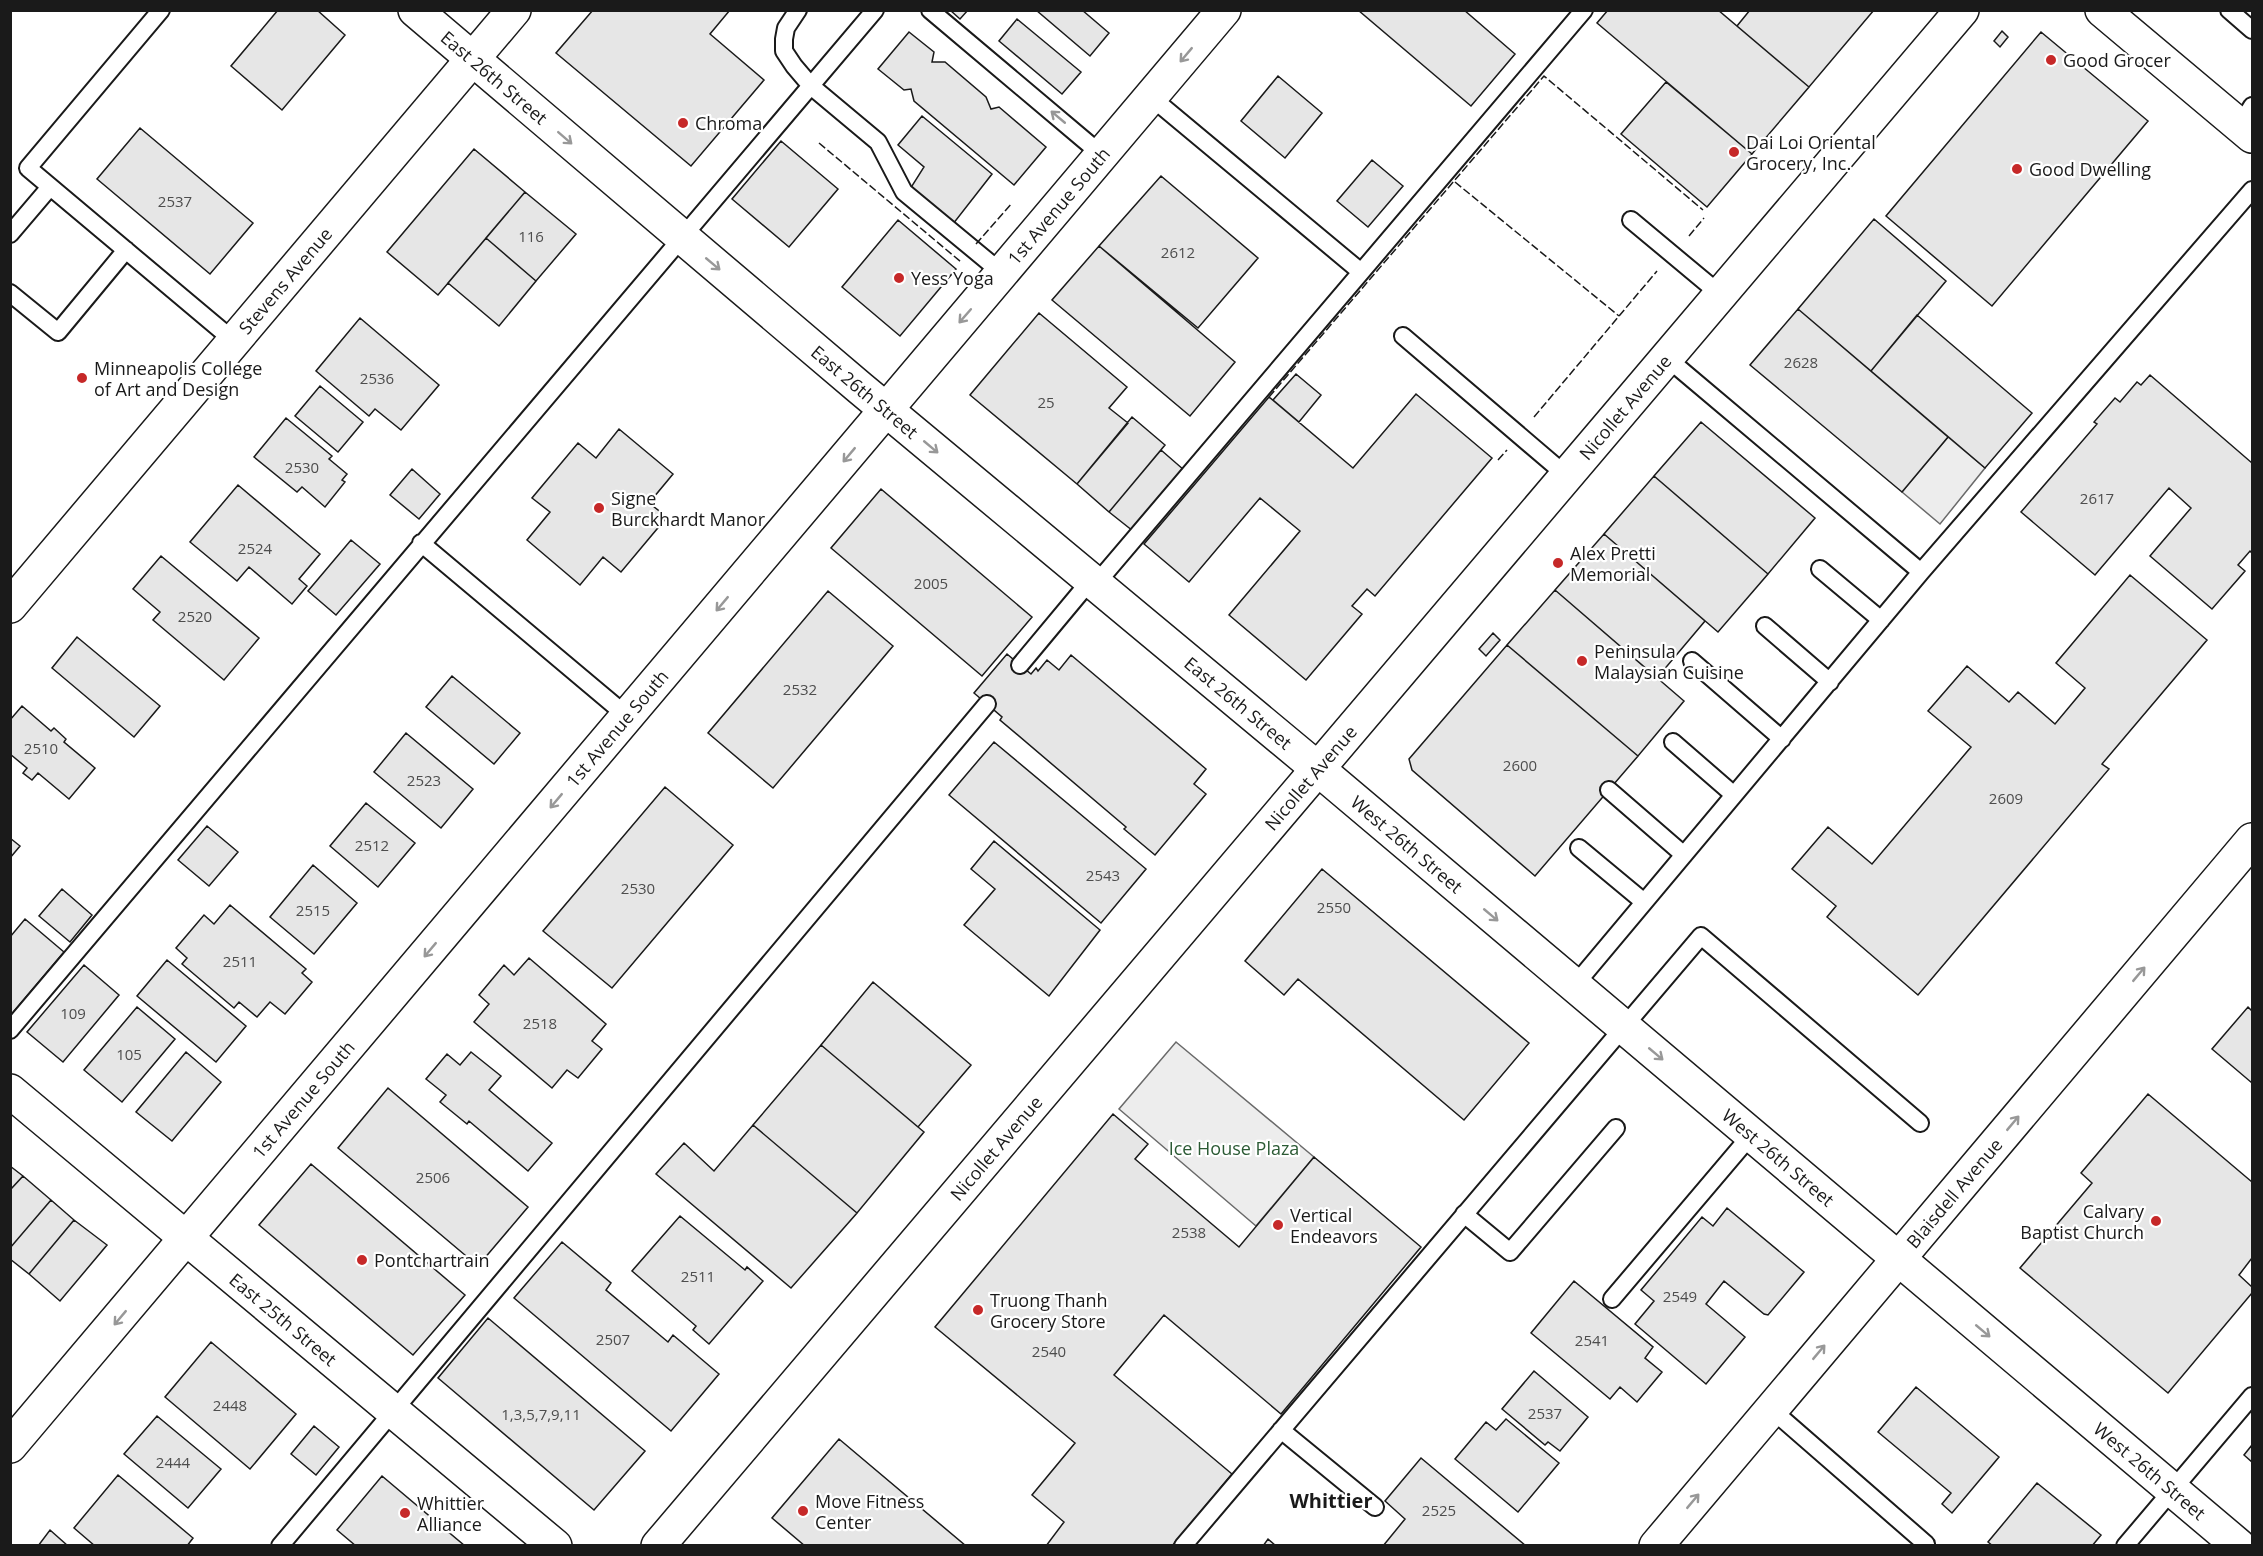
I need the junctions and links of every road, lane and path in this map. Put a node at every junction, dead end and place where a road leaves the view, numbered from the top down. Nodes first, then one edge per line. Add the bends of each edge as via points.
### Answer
1 (161, 10) edge
2 (416, 10) edge
3 (514, 10) edge
4 (798, 10) edge
5 (875, 10) edge
6 (930, 10) edge
7 (1224, 10) edge
8 (1584, 10) edge
9 (1962, 10) edge
10 (2102, 10) edge
11 (2229, 10) edge
12 (2253, 30) edge
13 (473, 58) junction
14 (811, 86) junction
15 (1151, 97) junction
16 (2248, 123) edge
17 (1102, 154) junction
18 (50, 187) junction
19 (2253, 190) edge
20 (1630, 220) dead end
21 (10, 234) edge
22 (681, 237) junction
23 (126, 250) junction
24 (1002, 273) junction
25 (1361, 273) junction
26 (10, 293) edge
27 (1721, 295) junction
28 (1403, 336) dead end
29 (234, 341) junction
30 (1667, 358) junction
31 (886, 410) junction
32 (1566, 476) junction
33 (421, 543) junction
34 (1820, 569) dead end
35 (1921, 572) junction
36 (1093, 583) junction
37 (10, 606) edge
38 (1881, 620) junction
39 (1765, 626) dead end
40 (1692, 661) dead end
41 (1020, 665) dead end
42 (1830, 681) junction
43 (987, 704) dead end
44 (627, 716) junction
45 (1782, 739) junction
46 (1673, 742) dead end
47 (1318, 769) junction
48 (1609, 790) dead end
49 (1734, 795) junction
50 (2253, 840) edge
51 (1579, 848) dead end
52 (1684, 855) junction
53 (1644, 902) junction
54 (1574, 986) junction
55 (1623, 1027) junction
56 (10, 1030) edge
57 (10, 1091) edge
58 (1920, 1123) dead end
59 (1616, 1128) dead end
60 (1752, 1134) junction
61 (1464, 1214) junction
62 (187, 1239) junction
63 (1897, 1259) junction
64 (1612, 1299) dead end
65 (2253, 1396) edge
66 (1771, 1409) junction
67 (395, 1412) junction
68 (1281, 1430) junction
69 (10, 1446) edge
70 (2173, 1490) junction
71 (1375, 1507) dead end
72 (1926, 1544) dead end
73 (280, 1545) edge
74 (555, 1545) edge
75 (658, 1545) edge
76 (1183, 1545) edge
77 (1656, 1545) edge
78 (2125, 1545) edge
79 (2239, 1545) edge

1 - 18 lane via 28,168
2 - 13 street, East 26th Street
3 - 13 street, Stevens Avenue
4 - 14 lane via 786,28 784,51
5 - 14 lane
17 -> 6 lane
7 -> 15 street, 1st Avenue South
8 - 25 lane
9 - 27 street, Nicollet Avenue
10 - 16 street
11 - 12 lane
13 -> 22 street, East 26th Street
13 - 29 street, Stevens Avenue
14 - 22 lane
14 - 24 lane via 878,142 904,192
15 - 17 street, 1st Avenue South
15 - 25 lane
17 - 24 street, 1st Avenue South
18 - 21 lane
18 - 23 lane
19 - 35 lane
20 - 27 lane
22 -> 31 street, East 26th Street
22 - 33 lane
23 - 26 lane via 58,332
23 - 29 lane
24 -> 31 street, 1st Avenue South
25 - 36 lane
27 - 30 street, Nicollet Avenue
28 - 32 lane
29 - 37 street, Stevens Avenue
30 - 32 street, Nicollet Avenue
30 - 35 lane
31 -> 36 street, East 26th Street
31 -> 44 street, 1st Avenue South
32 - 47 street, Nicollet Avenue
33 - 44 lane
33 - 56 lane
34 - 38 lane
35 - 38 lane
36 - 41 lane
36 - 47 street, East 26th Street
38 - 42 lane
39 - 42 lane
40 - 45 lane
42 - 45 lane
43 - 67 lane
44 -> 62 street, 1st Avenue South
45 - 49 lane
46 - 49 lane
47 -> 54 street, West 26th Street
47 - 75 street, Nicollet Avenue
48 - 52 lane
49 - 52 lane
63 -> 50 street, Blaisdell Avenue
51 - 53 lane
52 - 53 lane
53 - 54 lane
54 - 55 street, West 26th Street
55 - 58 lane via 1701,936
55 -> 60 street, West 26th Street
55 - 61 lane
57 - 62 street, East 25th Street
59 - 61 lane via 1510,1252
60 - 63 street, West 26th Street
60 - 64 lane
61 - 68 lane
62 - 67 street, East 25th Street
62 -> 69 street, 1st Avenue South
66 -> 63 street, Blaisdell Avenue
63 -> 70 street, West 26th Street
65 - 70 lane
66 - 72 lane
77 -> 66 street, Blaisdell Avenue
67 - 73 lane
67 - 74 street, East 25th Street
68 - 71 lane
68 - 76 lane
70 - 78 lane
70 - 79 street, West 26th Street

